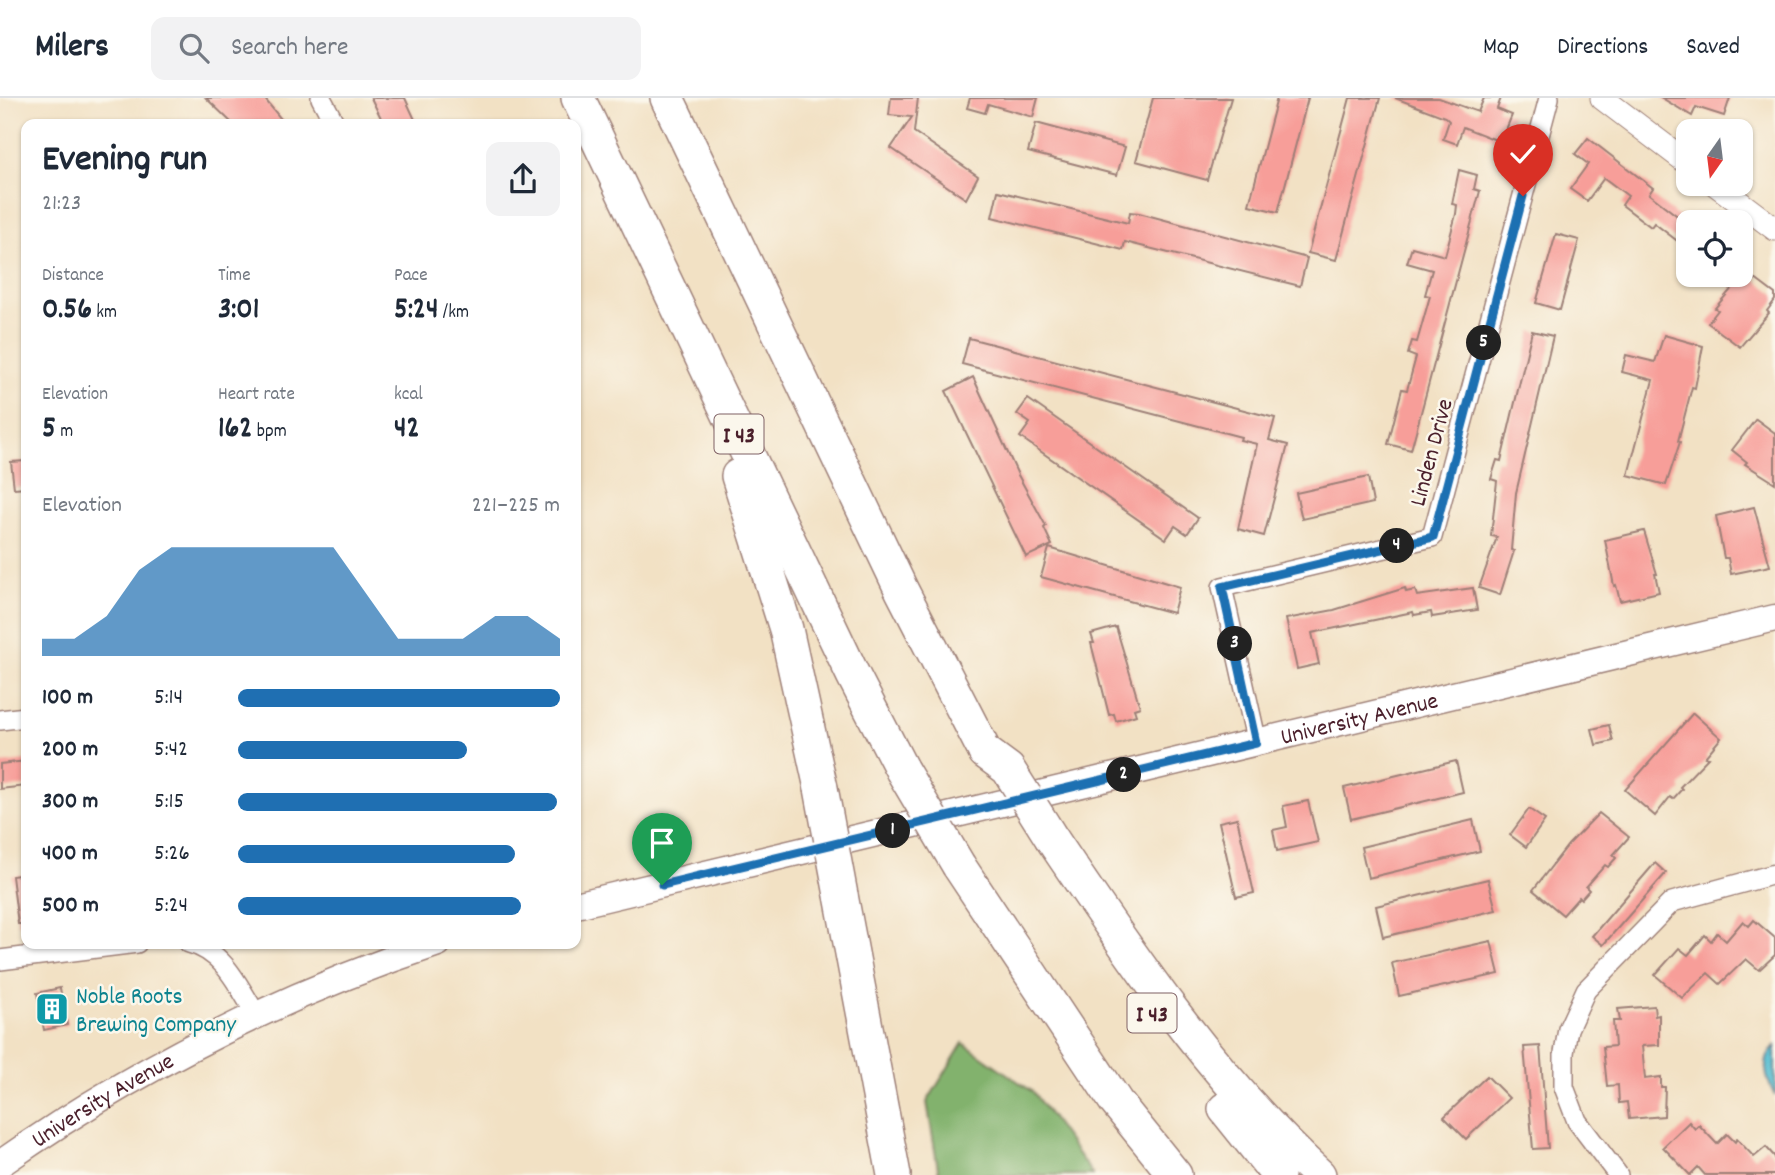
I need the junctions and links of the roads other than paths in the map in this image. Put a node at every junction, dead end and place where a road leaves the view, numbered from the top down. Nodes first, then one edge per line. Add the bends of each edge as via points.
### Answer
1 (321, 98) edge
2 (578, 98) edge
3 (667, 98) edge
4 (1549, 98) edge
5 (1602, 98) edge
6 (332, 119) edge
7 (1676, 154) edge
8 (1731, 196) edge
9 (1775, 229) edge
10 (717, 389) junction
11 (1775, 618) edge
12 (21, 718) edge
13 (0, 720) edge
14 (1256, 743) junction
15 (1045, 840) junction
16 (1775, 874) edge
17 (581, 904) edge
18 (89, 949) edge
19 (210, 949) edge
20 (422, 949) edge
21 (0, 960) edge
22 (255, 1013) junction
23 (0, 1164) edge
24 (894, 1175) edge
25 (1175, 1175) edge
26 (1278, 1175) edge
27 (1319, 1175) edge
28 (1619, 1175) edge

1 - 6 street
2 - 10 highway, I 43
3 - 15 highway, I 43 via 902,591 985,752
4 - 14 street, Linden Drive via 1433,537 1222,587
5 - 7 street
8 - 9 street
10 - 24 highway, bridge via 726,439 786,629
10 - 25 highway, I 43, bridge via 902,769 959,866 1116,1102
11 - 14 main road, University Avenue
12 - 13 street
14 - 17 main road, University Avenue
15 - 26 highway, I 43 via 1085,917 1169,1036
15 - 27 highway via 1223,1076
16 - 28 street via 1672,902 1586,990 1568,1029 1564,1087 1577,1121
18 - 21 street
19 - 22 street
20 - 22 main road, University Avenue
22 - 23 main road, University Avenue via 111,1091

